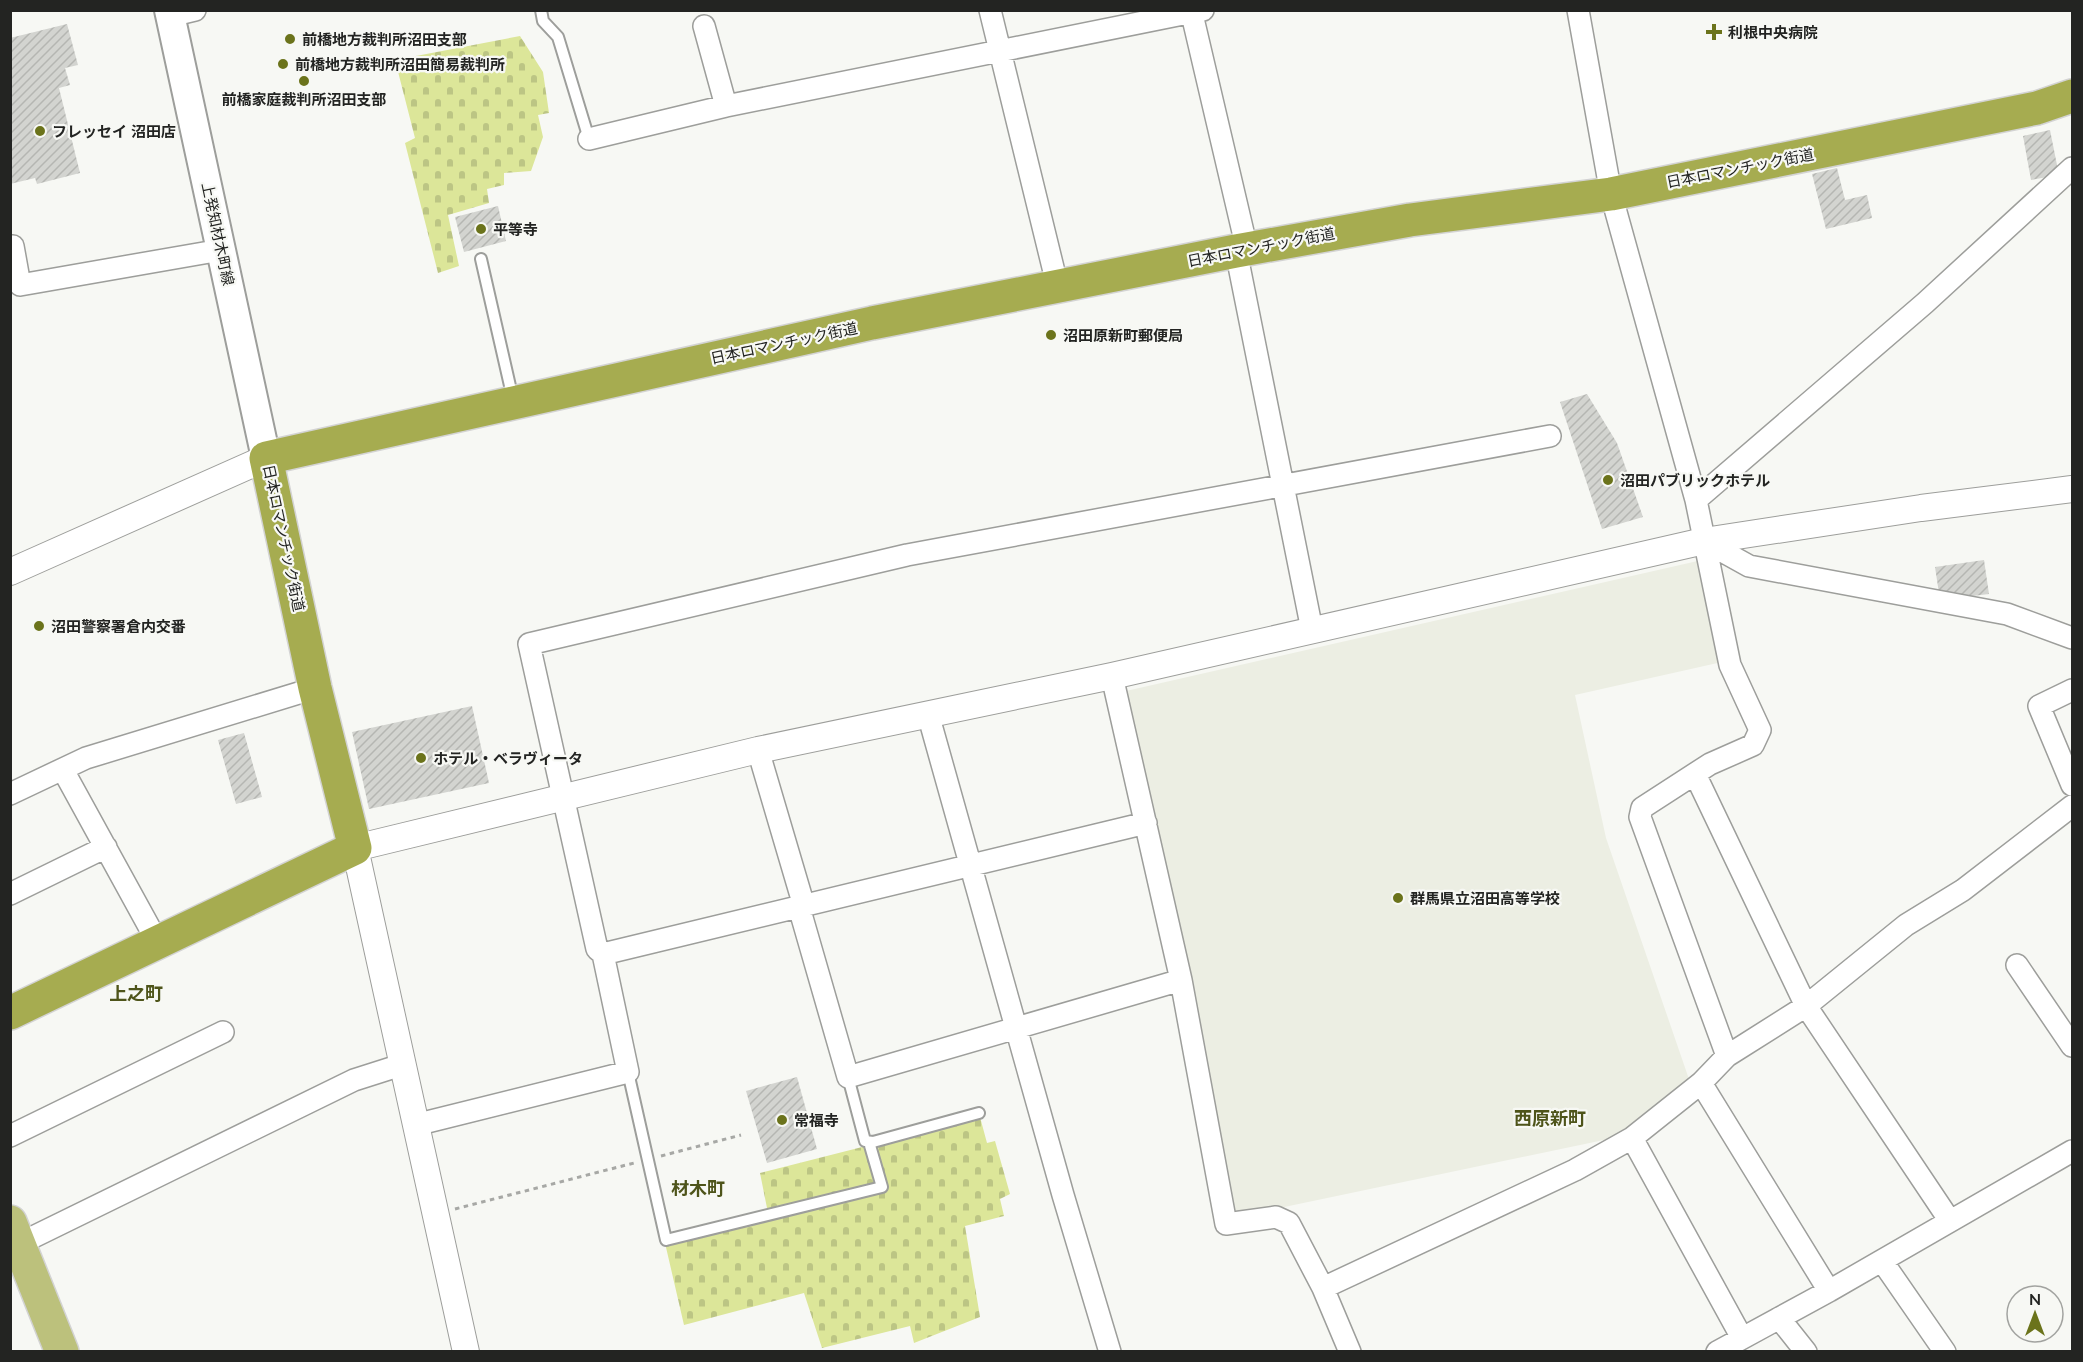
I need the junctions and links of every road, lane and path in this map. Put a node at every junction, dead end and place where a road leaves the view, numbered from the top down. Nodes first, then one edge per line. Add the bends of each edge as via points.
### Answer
1 (541, 10) edge
2 (990, 10) edge
3 (1578, 10) edge
4 (1195, 11) edge
5 (178, 12) edge
6 (1125, 18) edge
7 (704, 26) dead end
8 (1000, 49) junction
9 (2073, 96) edge
10 (726, 106) junction
11 (589, 139) joint
12 (2073, 168) edge
13 (1611, 194) junction
14 (10, 246) edge
15 (221, 250) junction
16 (1242, 250) junction
17 (482, 259) dead end
18 (1058, 288) junction
19 (513, 402) junction
20 (1550, 435) dead end
21 (266, 458) junction
22 (1282, 486) junction
23 (2073, 489) edge
24 (1696, 500) junction
25 (1704, 541) junction
26 (10, 572) edge
27 (1312, 630) junction
28 (2073, 638) edge
29 (1112, 676) junction
30 (315, 688) junction
31 (2073, 690) edge
32 (928, 714) junction
33 (758, 750) junction
34 (63, 770) junction
35 (1695, 774) junction
36 (2073, 785) edge
37 (10, 794) edge
38 (564, 796) junction
39 (2070, 814) edge
40 (1146, 823) junction
41 (106, 847) junction
42 (355, 848) junction
43 (971, 865) junction
44 (10, 894) edge
45 (802, 906) junction
46 (158, 943) junction
47 (603, 954) junction
48 (2017, 965) dead end
49 (1181, 980) junction
50 (1806, 1006) junction
51 (10, 1013) edge
52 (1017, 1029) junction
53 (223, 1032) dead end
54 (2073, 1046) edge
55 (1727, 1056) junction
56 (401, 1065) junction
57 (628, 1072) junction
58 (848, 1077) junction
59 (1701, 1083) junction
60 (979, 1113) dead end
61 (415, 1125) junction
62 (741, 1135) dead end
63 (10, 1136) edge
64 (1632, 1138) junction
65 (869, 1142) junction
66 (2073, 1151) edge
67 (646, 1160) junction
68 (435, 1214) junction
69 (1950, 1221) junction
70 (16, 1242) edge
71 (1882, 1260) junction
72 (1323, 1288) junction
73 (1829, 1291) junction
74 (1779, 1318) junction
75 (1742, 1338) junction
76 (62, 1352) edge
77 (466, 1352) edge
78 (1110, 1352) edge
79 (1350, 1352) edge
80 (1716, 1352) edge
81 (1806, 1352) edge
82 (1945, 1352) edge

1 - 11 lane via 543,21 558,37
2 - 8 street
3 - 13 street
4 - 6 street
4 - 16 street
5 - 15 main road, 上発知材木町線
6 - 8 street
7 - 10 street
8 - 10 street
8 - 18 street
9 - 13 highway, 日本ロマンチック街道 via 2037,108
10 - 11 street
12 - 24 street via 1925,303
13 - 16 highway, 日本ロマンチック街道 via 1410,220
13 - 24 street
14 - 15 street via 20,285
15 - 21 main road, 上発知材木町線
16 - 18 highway, 日本ロマンチック街道
16 - 22 street
17 - 19 lane
18 - 19 highway, 日本ロマンチック街道 via 872,323
19 - 21 highway, 日本ロマンチック街道
20 - 22 street
21 - 26 street
21 - 30 highway, 日本ロマンチック街道
22 - 27 street
22 - 38 street via 907,555 529,644
23 - 25 street
24 - 25 street
25 - 27 street
25 - 28 street via 1749,566 2007,614
25 - 35 street via 1730,666 1760,730 1753,744
27 - 29 street
29 - 32 street
29 - 40 street
30 - 34 street via 86,758
30 - 42 highway, 日本ロマンチック街道
31 - 36 street via 2039,706
32 - 33 street
32 - 43 street
33 - 38 street
33 - 45 street
34 - 37 street
34 - 41 street
35 - 50 street
35 - 55 street via 1642,808 1640,817
38 - 42 street
38 - 47 street via 597,949
39 - 50 street via 1906,925
40 - 43 street
40 - 49 street
41 - 44 street
41 - 46 street
42 - 46 highway
42 - 56 street
43 - 45 street
43 - 52 street
45 - 47 street
45 - 58 street
46 - 51 highway
47 - 57 street
48 - 54 street
49 - 52 street
49 - 72 street via 1226,1224 1276,1217 1289,1223
50 - 55 street
50 - 69 street
52 - 58 street
52 - 78 street
53 - 63 street
55 - 59 street
56 - 61 street
56 - 70 street via 354,1080
57 - 61 street
57 - 67 lane
58 - 65 lane
59 - 64 street
59 - 73 street
60 - 65 lane
61 - 68 street
62 - 67 path
64 - 72 street via 1575,1170
64 - 75 street
65 - 67 lane via 882,1187 671,1240 666,1240
66 - 69 street
67 - 68 path
68 - 77 street
69 - 71 street
70 - 76 main road
71 - 73 street
71 - 82 street
72 - 79 street
73 - 74 street
74 - 75 street
74 - 81 street
75 - 80 street

